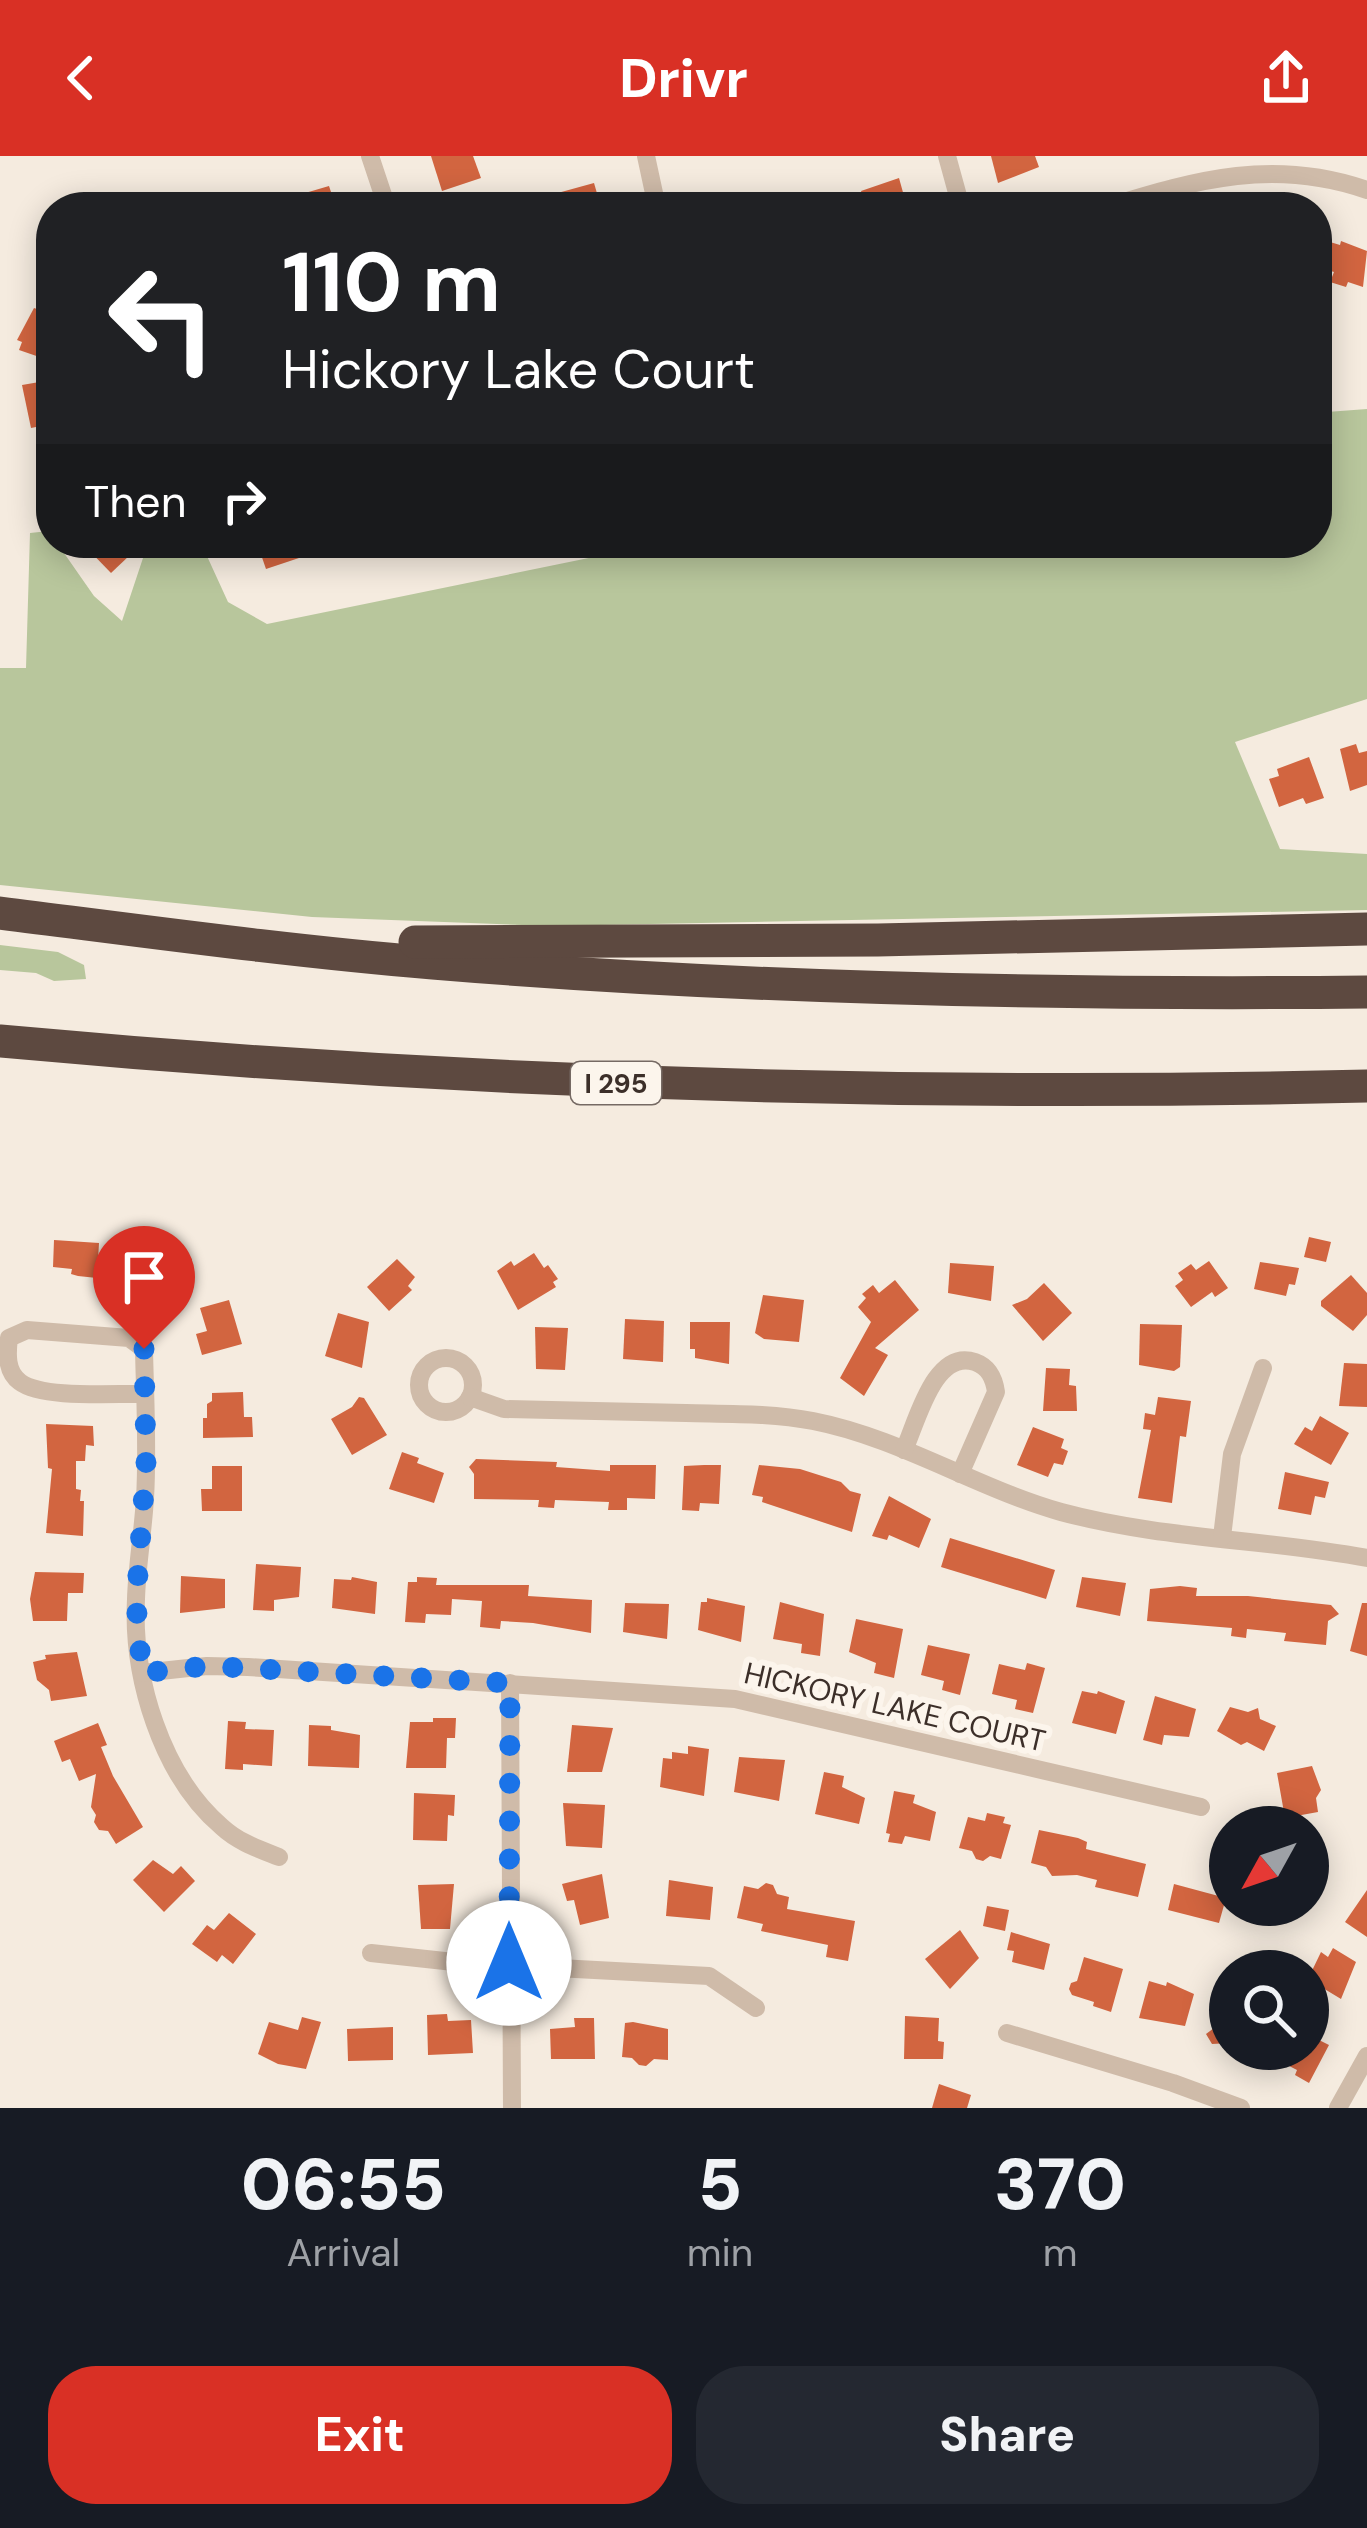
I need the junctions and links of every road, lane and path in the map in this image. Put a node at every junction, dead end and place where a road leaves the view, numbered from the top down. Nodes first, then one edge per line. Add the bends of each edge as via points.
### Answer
1 (370, 156) edge
2 (646, 156) edge
3 (947, 156) edge
4 (1334, 156) edge
5 (1327, 177) junction
6 (1367, 190) edge
7 (382, 192) edge
8 (653, 192) edge
9 (958, 192) edge
10 (1156, 192) edge
11 (0, 914) edge
12 (1367, 929) edge
13 (170, 934) junction
14 (1367, 992) edge
15 (0, 1041) edge
16 (1367, 1086) edge
17 (1263, 1368) dead end
18 (145, 1394) junction
19 (470, 1397) dead end
20 (904, 1450) junction
21 (959, 1474) junction
22 (1222, 1537) junction
23 (1367, 1558) edge
24 (142, 1673) junction
25 (510, 1683) junction
26 (1201, 1807) dead end
27 (279, 1857) dead end
28 (370, 1953) dead end
29 (509, 1963) junction
30 (756, 2008) dead end
31 (1007, 2033) dead end
32 (1367, 2056) edge
33 (512, 2108) edge
34 (1241, 2108) edge
35 (1338, 2108) edge

1 - 7 street
2 - 8 street
3 - 9 street
4 - 5 street
5 - 6 street
5 - 10 street via 1228,174
11 - 13 highway
12 - 13 highway via 557,942
13 - 14 highway via 430,963 748,983
15 - 16 highway, I 295 via 231,1063 610,1082
17 - 22 street via 1232,1454
18 - 18 street via 18,1382 6,1360 9,1338 28,1330 129,1339 144,1349
18 - 24 street via 136,1602
19 - 20 street via 504,1409 796,1419
20 - 21 street
20 - 21 street via 938,1374 950,1363 983,1365 996,1392
21 - 22 street via 1062,1512
22 - 23 street
24 - 25 street, HICKORY LAKE COURT via 207,1666
24 - 27 street via 165,1744 202,1807 241,1841
25 - 26 street, HICKORY LAKE COURT via 786,1708
25 - 29 street
28 - 29 street
29 - 30 street via 709,1976
29 - 33 street
31 - 34 street
32 - 35 street

